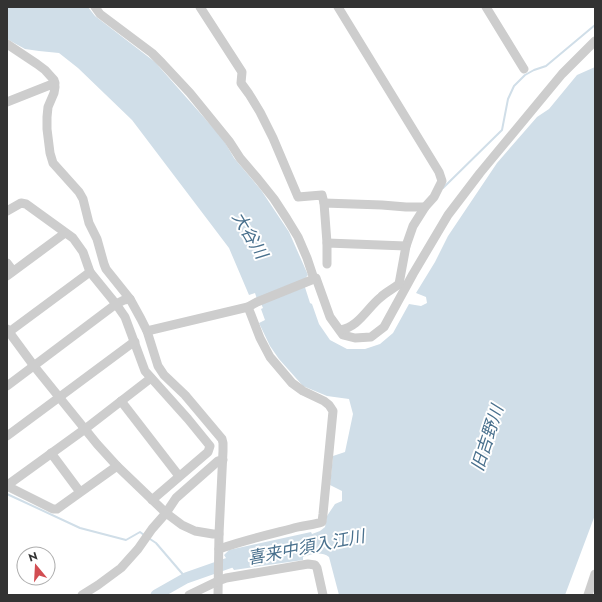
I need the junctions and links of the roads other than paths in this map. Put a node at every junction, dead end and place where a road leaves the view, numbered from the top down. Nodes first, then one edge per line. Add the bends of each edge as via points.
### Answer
1 (200, 7) edge
2 (338, 7) edge
3 (486, 7) edge
4 (99, 8) edge
5 (595, 41) edge
6 (7, 44) edge
7 (524, 69) dead end
8 (55, 83) junction
9 (7, 102) edge
10 (324, 203) junction
11 (425, 207) junction
12 (7, 211) edge
13 (65, 233) junction
14 (326, 243) junction
15 (406, 246) junction
16 (7, 263) edge
17 (327, 264) dead end
18 (90, 272) junction
19 (10, 274) edge
20 (312, 280) junction
21 (130, 299) junction
22 (116, 304) junction
23 (248, 307) junction
24 (340, 330) junction
25 (8, 331) edge
26 (146, 331) junction
27 (135, 342) junction
28 (34, 366) junction
29 (151, 378) junction
30 (7, 386) edge
31 (59, 397) junction
32 (121, 401) junction
33 (85, 429) junction
34 (7, 436) edge
35 (51, 453) junction
36 (223, 460) junction
37 (117, 466) junction
38 (179, 476) junction
39 (7, 486) edge
40 (80, 492) junction
41 (152, 500) junction
42 (166, 513) junction
43 (219, 534) junction
44 (219, 551) junction
45 (595, 574) edge
46 (218, 578) junction
47 (593, 587) edge
48 (82, 595) edge
49 (189, 595) edge
50 (218, 595) edge
51 (323, 595) edge
52 (588, 595) edge

1 - 10 street via 242,72 241,83 273,138 298,197 322,195
2 - 11 street via 439,172 442,180 434,197
3 - 7 street
4 - 20 street via 100,14 162,63 258,178 298,238 307,258
5 - 24 street via 562,74 448,216 384,327 371,337 356,338 343,335
6 - 8 street via 45,70
8 - 9 street
8 - 21 street via 47,117 53,163 83,199 106,269
10 - 11 street
10 - 14 street
11 - 15 street via 413,226
12 - 13 street via 21,203 26,204
13 - 18 street via 73,238 83,252
13 - 19 street
14 - 15 street
14 - 17 street
15 - 24 street via 399,284 381,296 354,324
16 - 19 street
18 - 22 street
18 - 25 street
20 - 23 street
20 - 24 street via 316,278 330,317
21 - 22 street
21 - 26 street
22 - 27 street via 125,317
22 - 28 street
23 - 26 street
23 - 44 street via 270,357 292,383 324,401 332,411 323,514 322,522 235,543
25 - 28 street
26 - 36 street via 158,366 164,375 186,395 222,439
27 - 29 street via 145,371
27 - 31 street
28 - 30 street
28 - 31 street
29 - 32 street
29 - 38 street via 210,446 208,452
31 - 33 street
31 - 34 street
32 - 33 street
32 - 38 street
33 - 35 street
33 - 37 street
35 - 39 street
35 - 40 street
36 - 42 street via 218,461 176,498
36 - 43 street
37 - 40 street
37 - 41 street
38 - 41 street
39 - 40 street via 57,509
41 - 42 street
42 - 43 street via 182,526 195,531
42 - 48 street via 121,568
43 - 44 street
44 - 46 street
45 - 47 street
46 - 49 street
46 - 50 street
46 - 51 street via 315,565
47 - 52 street

